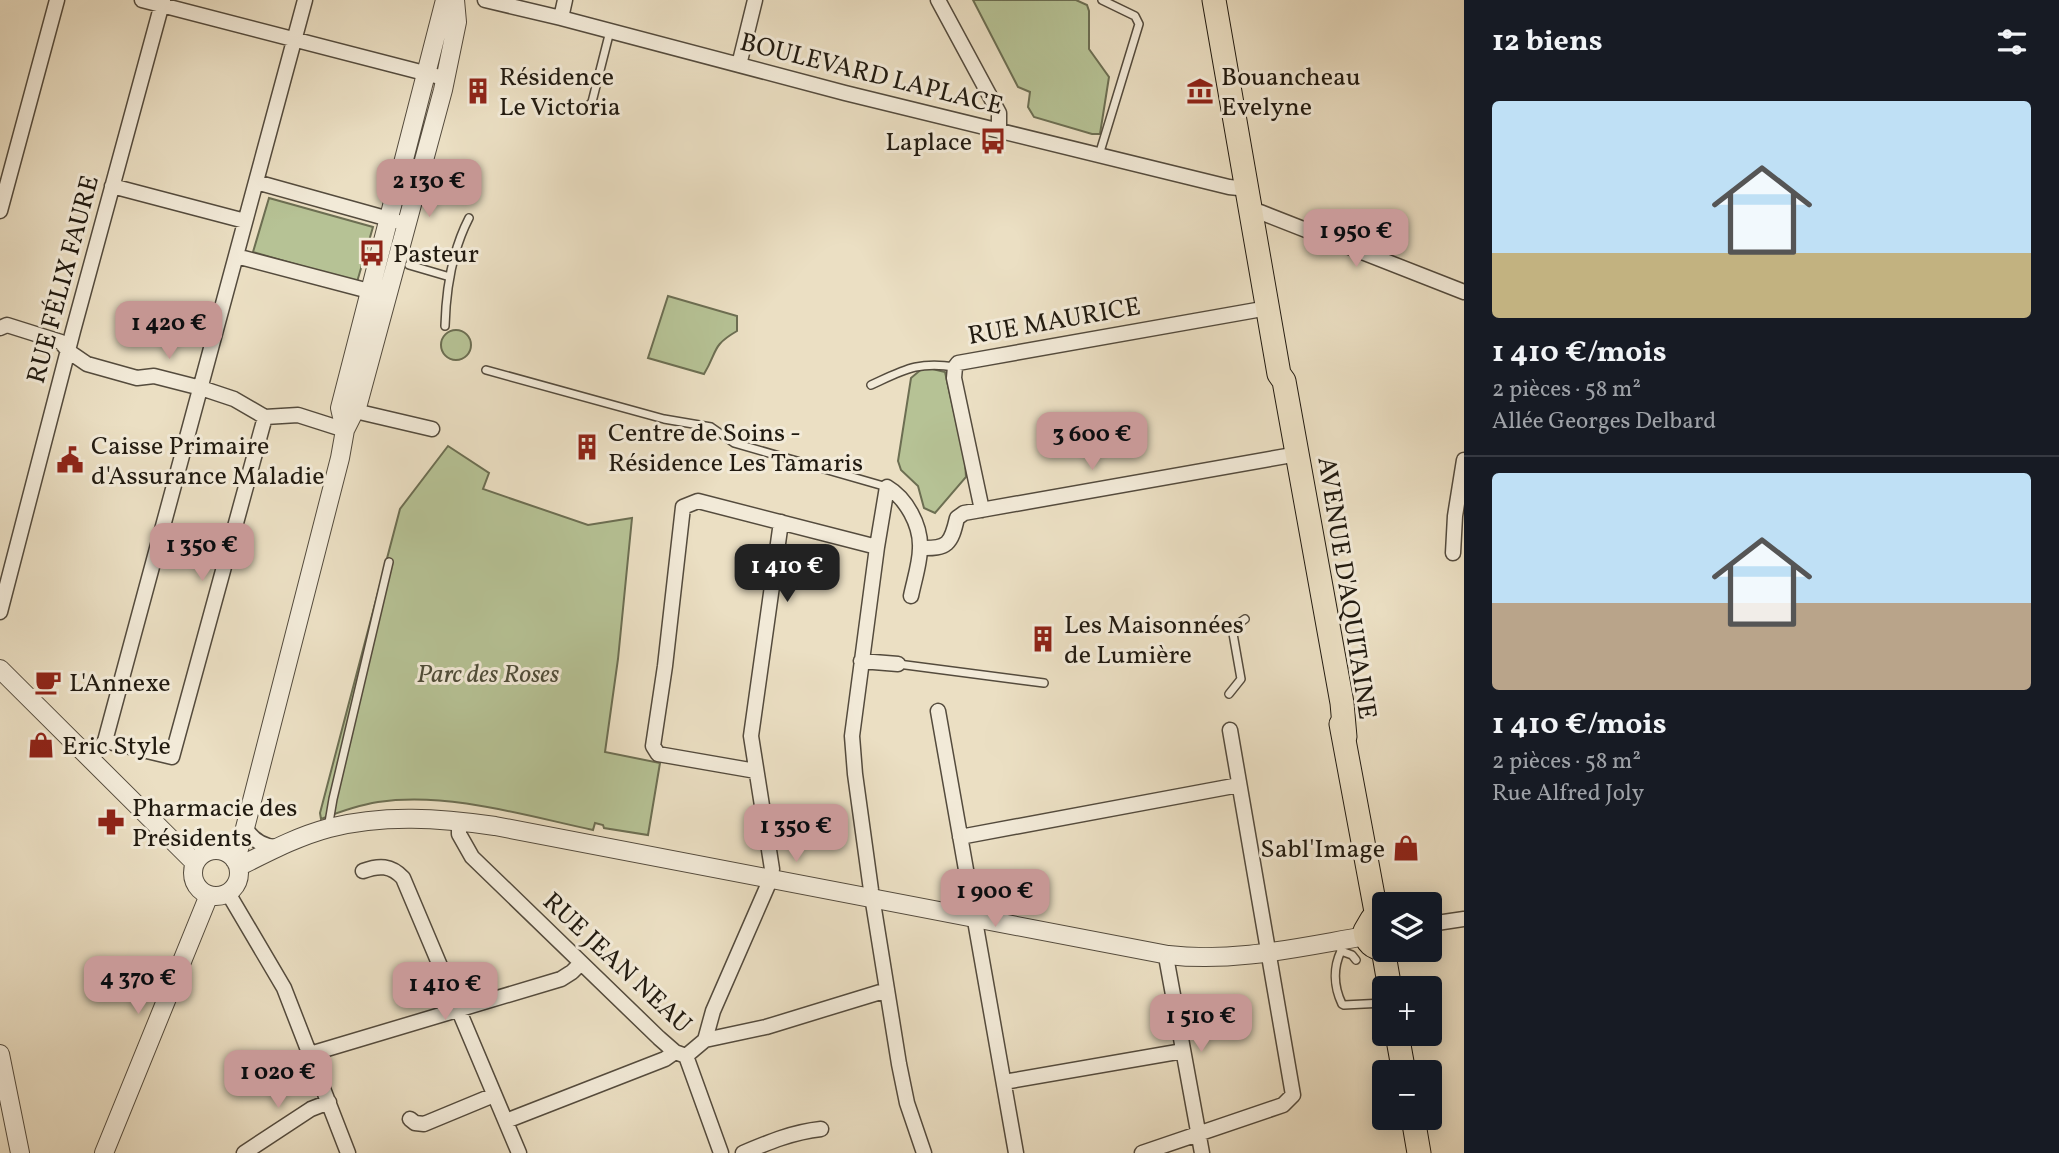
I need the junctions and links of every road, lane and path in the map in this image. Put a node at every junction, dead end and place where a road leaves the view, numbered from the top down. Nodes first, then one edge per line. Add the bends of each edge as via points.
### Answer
1 (57, 0) edge
2 (142, 0) edge
3 (305, 0) edge
4 (445, 0) edge
5 (455, 0) edge
6 (485, 0) edge
7 (565, 0) edge
8 (755, 0) edge
9 (938, 0) edge
10 (1102, 0) edge
11 (1214, 0) edge
12 (163, 3) edge
13 (561, 18) junction
14 (610, 31) junction
15 (295, 39) junction
16 (739, 65) junction
17 (426, 73) junction
18 (445, 79) junction
19 (580, 108) dead end
20 (999, 131) junction
21 (1099, 155) junction
22 (256, 182) junction
23 (113, 186) junction
24 (1248, 189) junction
25 (0, 211) edge
26 (1252, 213) junction
27 (390, 218) junction
28 (469, 218) dead end
29 (245, 221) junction
30 (407, 226) junction
31 (236, 256) junction
32 (380, 257) junction
33 (403, 263) junction
34 (450, 277) junction
35 (369, 291) junction
36 (1464, 292) edge
37 (1268, 308) junction
38 (445, 326) dead end
39 (0, 328) edge
40 (68, 351) junction
41 (955, 367) junction
42 (486, 370) dead end
43 (872, 385) dead end
44 (201, 388) junction
45 (355, 411) junction
46 (265, 417) junction
47 (432, 429) dead end
48 (345, 430) junction
49 (1292, 454) junction
50 (1464, 460) edge
51 (887, 488) junction
52 (982, 510) junction
53 (781, 522) junction
54 (877, 547) junction
55 (920, 548) junction
56 (1453, 553) dead end
57 (389, 562) dead end
58 (911, 596) dead end
59 (0, 612) edge
60 (1245, 619) dead end
61 (861, 661) junction
62 (898, 664) joint
63 (0, 669) edge
64 (1044, 683) dead end
65 (1229, 694) dead end
66 (938, 711) dead end
67 (1230, 730) dead end
68 (105, 741) junction
69 (91, 758) junction
70 (756, 771) junction
71 (1239, 785) junction
72 (459, 821) junction
73 (245, 828) junction
74 (328, 828) junction
75 (960, 837) junction
76 (277, 847) junction
77 (196, 861) junction
78 (235, 861) junction
79 (363, 871) dead end
80 (770, 879) junction
81 (228, 893) junction
82 (1372, 893) edge
83 (209, 895) junction
84 (872, 898) junction
85 (975, 918) junction
86 (1464, 919) edge
87 (1442, 922) edge
88 (1372, 935) edge
89 (1339, 946) junction
90 (1269, 952) junction
91 (1168, 955) junction
92 (1353, 961) dead end
93 (581, 963) junction
94 (887, 990) junction
95 (1359, 994) dead end
96 (1361, 1004) junction
97 (1372, 1004) edge
98 (459, 1009) junction
99 (705, 1040) junction
100 (1182, 1051) junction
101 (0, 1054) edge
102 (310, 1054) junction
103 (681, 1054) junction
104 (1004, 1082) junction
105 (494, 1095) junction
106 (329, 1102) junction
107 (410, 1119) dead end
108 (506, 1121) junction
109 (821, 1129) dead end
110 (1415, 1130) edge
111 (1199, 1134) junction
112 (20, 1153) edge
113 (104, 1153) edge
114 (244, 1153) edge
115 (348, 1153) edge
116 (519, 1153) edge
117 (721, 1153) edge
118 (743, 1153) edge
119 (924, 1153) edge
120 (1016, 1153) edge
121 (1142, 1153) edge
122 (1202, 1153) edge
123 (1419, 1153) edge

1 - 25 street
2 - 12 street
3 - 15 street
4 - 17 street
5 - 18 street via 457,22
6 - 13 street, BOULEVARD LAPLACE
7 - 13 street
8 - 16 street
9 - 20 street via 999,113
10 - 21 lane via 1135,16 1139,24
11 - 24 main road, AVENUE D'AQUITAINE
12 - 15 street
12 - 23 street, RUE FÉLIX FAURE
13 - 14 street, BOULEVARD LAPLACE
14 - 16 street, BOULEVARD LAPLACE
14 - 19 lane via 592,102
15 - 17 street
15 - 22 street
16 - 20 street, BOULEVARD LAPLACE
17 - 18 street
17 - 27 street
18 - 30 street
20 - 21 street, BOULEVARD LAPLACE
21 - 24 street, BOULEVARD LAPLACE
22 - 27 street
22 - 29 street
23 - 29 street
23 - 40 street, RUE FÉLIX FAURE
24 - 26 main road, AVENUE D'AQUITAINE
26 - 36 street via 1260,212
26 - 37 main road, AVENUE D'AQUITAINE
27 - 30 street
27 - 32 street
28 - 34 lane
29 - 31 street
30 - 33 street
31 - 35 street
31 - 44 street
32 - 33 street
32 - 35 street
33 - 34 lane
33 - 45 street
34 - 38 lane
35 - 48 street via 340,408
37 - 41 street, RUE MAURICE via 962,361
37 - 49 main road, AVENUE D'AQUITAINE
39 - 40 street via 7,325 61,342
40 - 44 street via 87,364
40 - 59 street, RUE FÉLIX FAURE
41 - 43 lane via 913,366
41 - 52 street, RUE MAURICE
42 - 51 lane via 711,428 734,443
44 - 46 street via 234,399
44 - 68 street
45 - 47 street
45 - 48 street
46 - 48 street via 298,415
46 - 68 street via 172,757
48 - 73 street
49 - 52 street
49 - 82 main road, AVENUE D'AQUITAINE via 1315,613 1345,737
50 - 56 street
51 - 54 street
51 - 55 street via 901,498 914,520
52 - 55 street via 959,516 946,544
53 - 54 street
53 - 70 street via 751,736
53 - 70 street via 698,500 683,507 653,746 658,754
54 - 61 street
55 - 58 street
57 - 74 lane
60 - 65 lane via 1231,628 1241,679
61 - 62 street
61 - 84 street via 852,736
62 - 64 lane
63 - 69 street
66 - 75 street
67 - 71 street
68 - 69 street
69 - 77 street
70 - 80 street via 772,863
71 - 75 street
71 - 90 street
72 - 74 street via 385,820
72 - 80 street
72 - 93 street, RUE JEAN NEAU via 459,834 472,857
73 - 76 street via 261,843
73 - 78 street
74 - 76 street
75 - 85 street
76 - 78 street via 244,864
77 - 78 street via 217,850
77 - 83 street via 194,882
78 - 81 street via 238,878
79 - 98 street via 387,867 403,878
80 - 84 street
80 - 99 street
81 - 83 street
81 - 102 street via 284,988
83 - 113 street
84 - 85 street
84 - 94 street
85 - 91 street
85 - 104 street
86 - 87 street
88 - 89 street
89 - 90 street
89 - 92 lane
89 - 96 lane via 1335,972 1340,1000 1344,1005
90 - 91 street via 1215,958
90 - 111 street via 1293,1090 1289,1101
91 - 100 street
93 - 98 street via 561,979
93 - 103 street, RUE JEAN NEAU
94 - 99 street via 766,1027
94 - 119 street via 905,1090
95 - 96 lane
96 - 97 lane
98 - 102 street
98 - 105 street
99 - 103 street
100 - 104 street
100 - 111 street
101 - 112 street
102 - 106 street
103 - 108 street
103 - 117 street, RUE JEAN NEAU
104 - 120 street
105 - 107 street via 424,1124
105 - 108 street
106 - 114 street
106 - 115 street
108 - 116 street
109 - 118 street
110 - 123 main road
111 - 121 street
111 - 122 street

